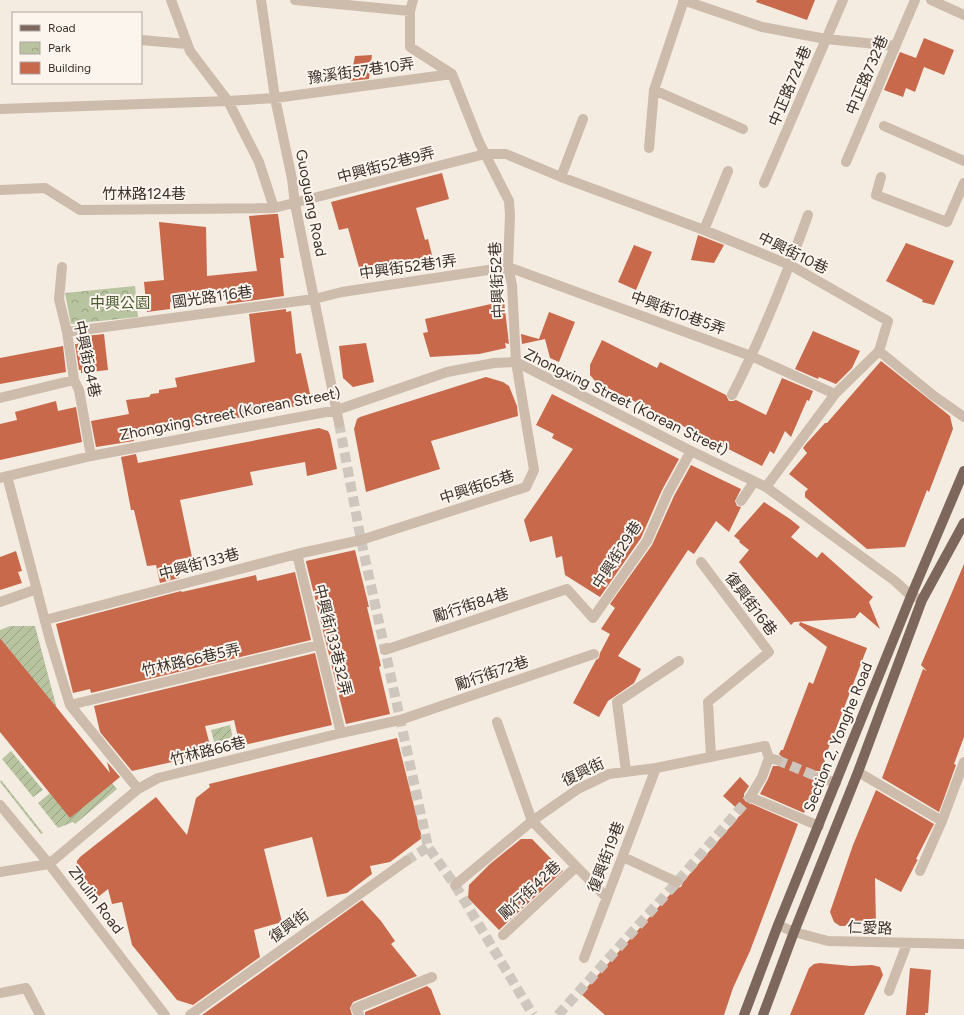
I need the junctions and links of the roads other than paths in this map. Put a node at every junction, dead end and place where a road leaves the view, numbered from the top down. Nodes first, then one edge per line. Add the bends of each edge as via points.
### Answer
1 (171, 0) edge
2 (261, 0) edge
3 (295, 0) edge
4 (413, 0) edge
5 (684, 0) edge
6 (843, 0) edge
7 (915, 0) edge
8 (931, 0) edge
9 (410, 11) junction
10 (964, 15) edge
11 (826, 39) junction
12 (142, 40) edge
13 (187, 44) junction
14 (895, 46) junction
15 (452, 74) junction
16 (654, 90) junction
17 (275, 98) junction
18 (228, 102) junction
19 (0, 109) edge
20 (582, 119) dead end
21 (884, 126) dead end
22 (743, 129) dead end
23 (650, 148) dead end
24 (485, 154) junction
25 (964, 160) edge
26 (846, 162) dead end
27 (728, 171) dead end
28 (561, 177) junction
29 (881, 177) dead end
30 (764, 183) dead end
31 (964, 183) edge
32 (0, 190) edge
33 (295, 204) junction
34 (274, 208) junction
35 (808, 215) dead end
36 (704, 230) junction
37 (790, 265) junction
38 (62, 267) dead end
39 (508, 267) junction
40 (314, 299) junction
41 (67, 332) junction
42 (879, 351) junction
43 (751, 356) junction
44 (516, 362) junction
45 (74, 380) junction
46 (835, 394) junction
47 (732, 395) dead end
48 (0, 398) edge
49 (337, 410) junction
50 (964, 417) edge
51 (339, 423) tunnel mouth
52 (691, 451) junction
53 (92, 456) junction
54 (964, 471) edge
55 (3, 477) edge
56 (754, 482) junction
57 (766, 486) junction
58 (741, 501) dead end
59 (964, 523) edge
60 (361, 540) joint
61 (297, 554) junction
62 (701, 562) dead end
63 (37, 589) junction
64 (567, 590) joint
65 (911, 596) junction
66 (922, 600) junction
67 (0, 602) edge
68 (45, 620) junction
69 (318, 645) junction
70 (385, 650) dead end
71 (594, 654) dead end
72 (679, 661) dead end
73 (70, 705) junction
74 (400, 720) joint
75 (498, 722) dead end
76 (341, 733) junction
77 (711, 757) junction
78 (964, 762) edge
79 (656, 768) junction
80 (626, 771) junction
81 (858, 772) junction
82 (818, 776) tunnel mouth
83 (836, 784) junction
84 (138, 789) junction
85 (0, 805) edge
86 (532, 821) junction
87 (942, 821) junction
88 (819, 826) junction
89 (623, 857) junction
90 (406, 861) tunnel mouth
91 (49, 864) junction
92 (576, 867) junction
93 (920, 870) dead end
94 (0, 872) edge
95 (677, 882) dead end
96 (455, 885) dead end
97 (607, 898) junction
98 (778, 925) junction
99 (794, 932) junction
100 (503, 935) dead end
101 (907, 944) junction
102 (964, 944) edge
103 (584, 958) dead end
104 (432, 977) dead end
105 (889, 991) dead end
106 (0, 993) edge
107 (40, 1015) edge
108 (165, 1015) edge
109 (190, 1015) edge
110 (359, 1015) edge
111 (744, 1015) edge
112 (763, 1015) edge

1 - 13 street
2 - 17 street, Guoguang Road
3 - 9 street
4 - 9 street
5 - 11 street via 762,27
5 - 16 street
6 - 11 street, 中正路724巷
7 - 14 street, 中正路732巷
8 - 10 street
9 - 15 street via 410,47
11 - 14 street
11 - 30 street, 中正路724巷
12 - 13 street
13 - 18 street
14 - 26 street, 中正路732巷
15 - 17 street, 豫溪街57巷10弄
15 - 24 street, 中興街52巷
16 - 22 street
16 - 23 street
17 - 18 street, 豫溪街57巷10弄
17 - 33 street, Guoguang Road
18 - 19 street, 豫溪街57巷10弄
18 - 34 street via 259,162
20 - 28 street
21 - 25 street
24 - 28 street, 中興街10巷 via 506,154
24 - 33 street, 中興街52巷9弄
24 - 39 street, 中興街52巷 via 508,201
27 - 36 street
28 - 36 street, 中興街10巷
29 - 31 street via 876,195 947,222
32 - 34 street, 竹林路124巷 via 45,188 80,210
33 - 34 street, 竹林路124巷
33 - 40 street, Guoguang Road
35 - 37 street
36 - 37 street, 中興街10巷
37 - 42 street, 中興街10巷 via 888,321
37 - 43 street
38 - 41 street, 中興街84巷 via 59,299
39 - 40 street, 中興街52巷1弄 via 342,292
39 - 43 street, 中興街10巷5弄
39 - 44 street, 中興街52巷 via 512,285
40 - 41 street, 國光路116巷
40 - 49 street, Guoguang Road
41 - 45 street, 中興街84巷
42 - 46 street, 中興街10巷
42 - 50 street
43 - 46 street, 中興街10巷5弄
43 - 47 street
44 - 49 street, Zhongxing Street (Korean Street) via 494,363 447,372
44 - 52 street, Zhongxing Street (Korean Street)
44 - 60 street, 中興街65巷 via 534,470 526,487
45 - 48 street
45 - 53 street, 中興街84巷 via 79,390
46 - 57 street, 中興街10巷
49 - 51 street, Guoguang Road
49 - 53 street, Zhongxing Street (Korean Street)
52 - 56 street, Zhongxing Street (Korean Street)
52 - 64 street, 中興街29巷 via 668,493 647,541 594,618
53 - 55 street, Zhongxing Street (Korean Street)
54 - 65 main road, Section 2, Yonghe Road
55 - 63 street
56 - 57 street, Zhongxing Street (Korean Street)
56 - 58 street
57 - 65 street, Zhongxing Street (Korean Street) via 895,580
59 - 66 main road, Section 2, Yonghe Road
60 - 61 street, 中興街133巷
61 - 68 street, 中興街133巷
61 - 69 street, 中興街133巷32弄
62 - 77 street, 復興街16巷 via 769,652 708,702
63 - 67 street
63 - 68 street
64 - 70 street, 勵行街84巷
65 - 66 street, Zhongxing Street (Korean Street)
65 - 83 main road, Section 2, Yonghe Road
66 - 81 main road, Section 2, Yonghe Road
68 - 73 street
69 - 73 street, 竹林路66巷5弄
69 - 76 street, 中興街133巷32弄
71 - 74 street, 勵行街72巷
72 - 80 street via 617,702
73 - 84 street
74 - 76 street, 竹林路66巷
75 - 86 street
76 - 84 street, 竹林路66巷 via 158,778
77 - 79 street, 復興街
77 - 88 street, 復興街 via 765,746 773,759 750,797
78 - 87 street
79 - 80 street, 復興街
79 - 89 street, 復興街19巷
80 - 86 street, 復興街 via 609,774 578,789
81 - 87 street
81 - 99 main road, Section 2, Yonghe Road
82 - 83 street
83 - 88 main road, Section 2, Yonghe Road
84 - 91 street, 竹林路66巷
85 - 91 street, Zhulin Road
86 - 92 street
86 - 96 street, 復興街
87 - 93 street
88 - 98 main road, Section 2, Yonghe Road
89 - 95 street
89 - 97 street, 復興街19巷
90 - 109 street, 復興街
91 - 94 street
91 - 108 street, Zhulin Road
92 - 97 street
92 - 100 street, 勵行街42巷
97 - 103 street, 復興街19巷
98 - 99 street, 仁愛路
98 - 111 main road, Section 2, Yonghe Road
99 - 101 street, 仁愛路 via 828,941
99 - 112 main road, Section 2, Yonghe Road
101 - 102 street, 仁愛路
101 - 105 street
104 - 110 street via 356,1008
106 - 107 street via 26,988

